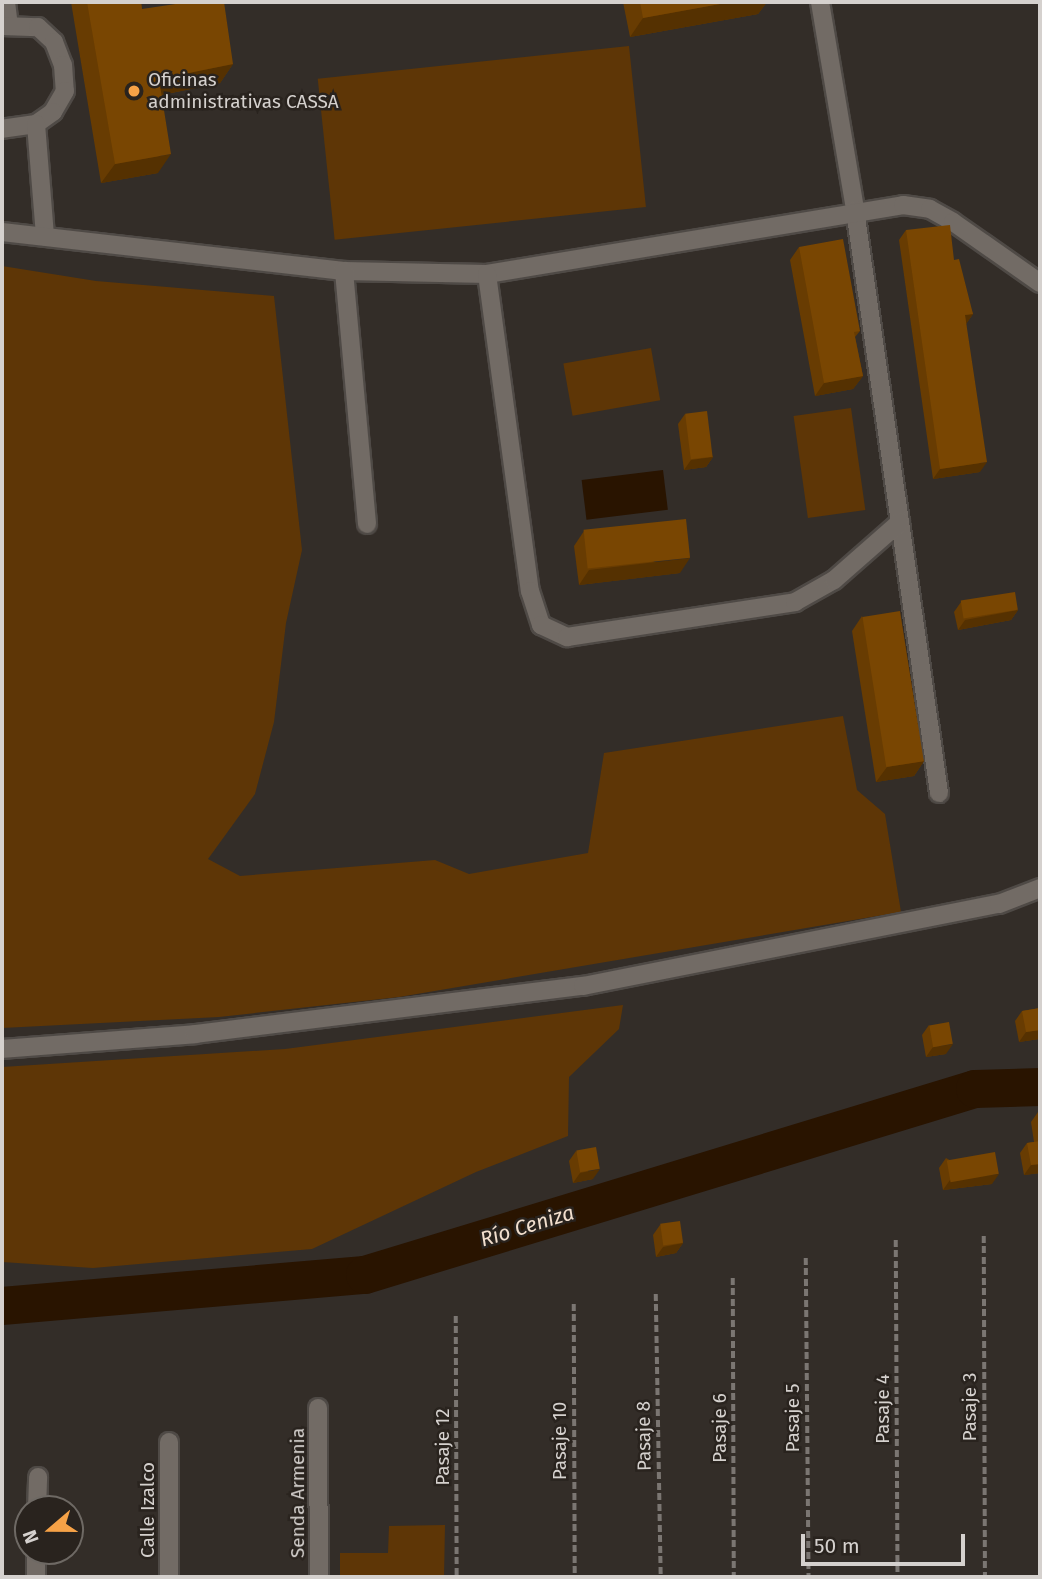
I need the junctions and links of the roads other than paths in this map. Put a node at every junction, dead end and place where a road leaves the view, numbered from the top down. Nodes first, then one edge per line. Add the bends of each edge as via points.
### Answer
1 (6, 2) edge
2 (820, 2) edge
3 (6, 25) edge
4 (36, 124) junction
5 (2, 128) edge
6 (855, 210) junction
7 (2, 232) edge
8 (45, 237) junction
9 (344, 271) junction
10 (487, 274) junction
11 (1040, 283) edge
12 (901, 522) junction
13 (367, 524) dead end
14 (939, 793) dead end
15 (1040, 888) edge
16 (2, 1049) edge
17 (318, 1408) dead end
18 (169, 1443) dead end
19 (38, 1477) dead end
20 (37, 1495) edge
21 (169, 1577) edge
22 (319, 1577) edge

1 - 3 street
2 - 6 street
3 - 4 street via 38,27 54,42 63,65 65,90 54,112
4 - 5 street
4 - 8 street
6 - 10 street via 676,245
6 - 11 street via 903,205 930,209
6 - 12 street
7 - 8 street
8 - 9 street
9 - 10 street
9 - 13 street
10 - 12 street via 530,591 541,625 567,637 795,602 834,580
12 - 14 street
15 - 16 street via 999,904 583,986 195,1034
17 - 22 street, Senda Armenia
18 - 21 street, Calle Izalco
19 - 20 street

